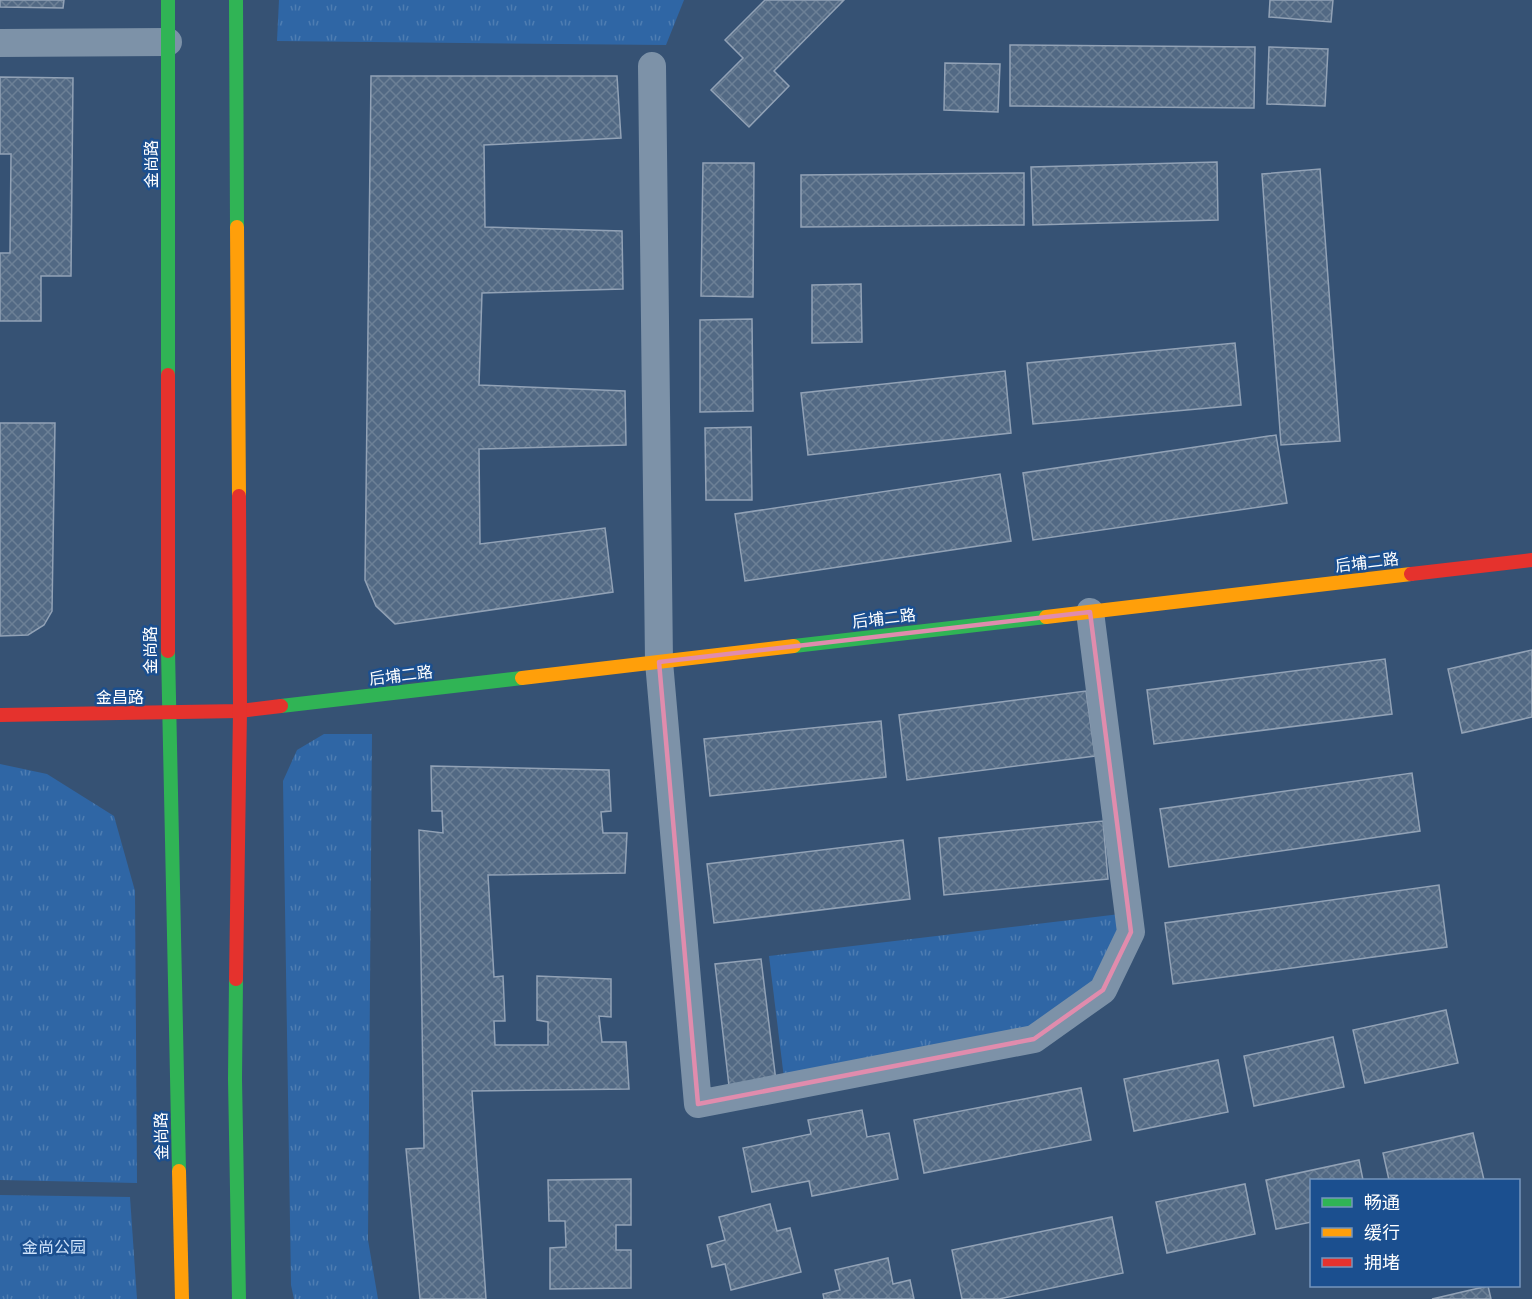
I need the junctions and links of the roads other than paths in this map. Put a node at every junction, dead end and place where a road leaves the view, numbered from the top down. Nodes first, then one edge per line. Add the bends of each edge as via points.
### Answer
1 (168, 0) edge
2 (236, 0) edge
3 (168, 42) junction
4 (0, 43) edge
5 (652, 66) dead end
6 (1532, 560) edge
7 (1090, 612) junction
8 (659, 662) junction
9 (240, 711) junction
10 (168, 714) junction
11 (0, 715) edge
12 (182, 1299) edge
13 (238, 1299) edge

1 - 3 main road, 金尚路
2 - 9 main road
3 - 4 street
3 - 10 main road, 金尚路
5 - 8 street
6 - 7 main road, 后埔二路
7 - 8 main road, 后埔二路
7 - 8 street via 1131,932 1103,990 1034,1039 698,1104
8 - 9 main road, 后埔二路
9 - 10 main road, 金昌路
9 - 13 main road via 235,1079
10 - 11 main road, 金昌路
10 - 12 main road, 金尚路

